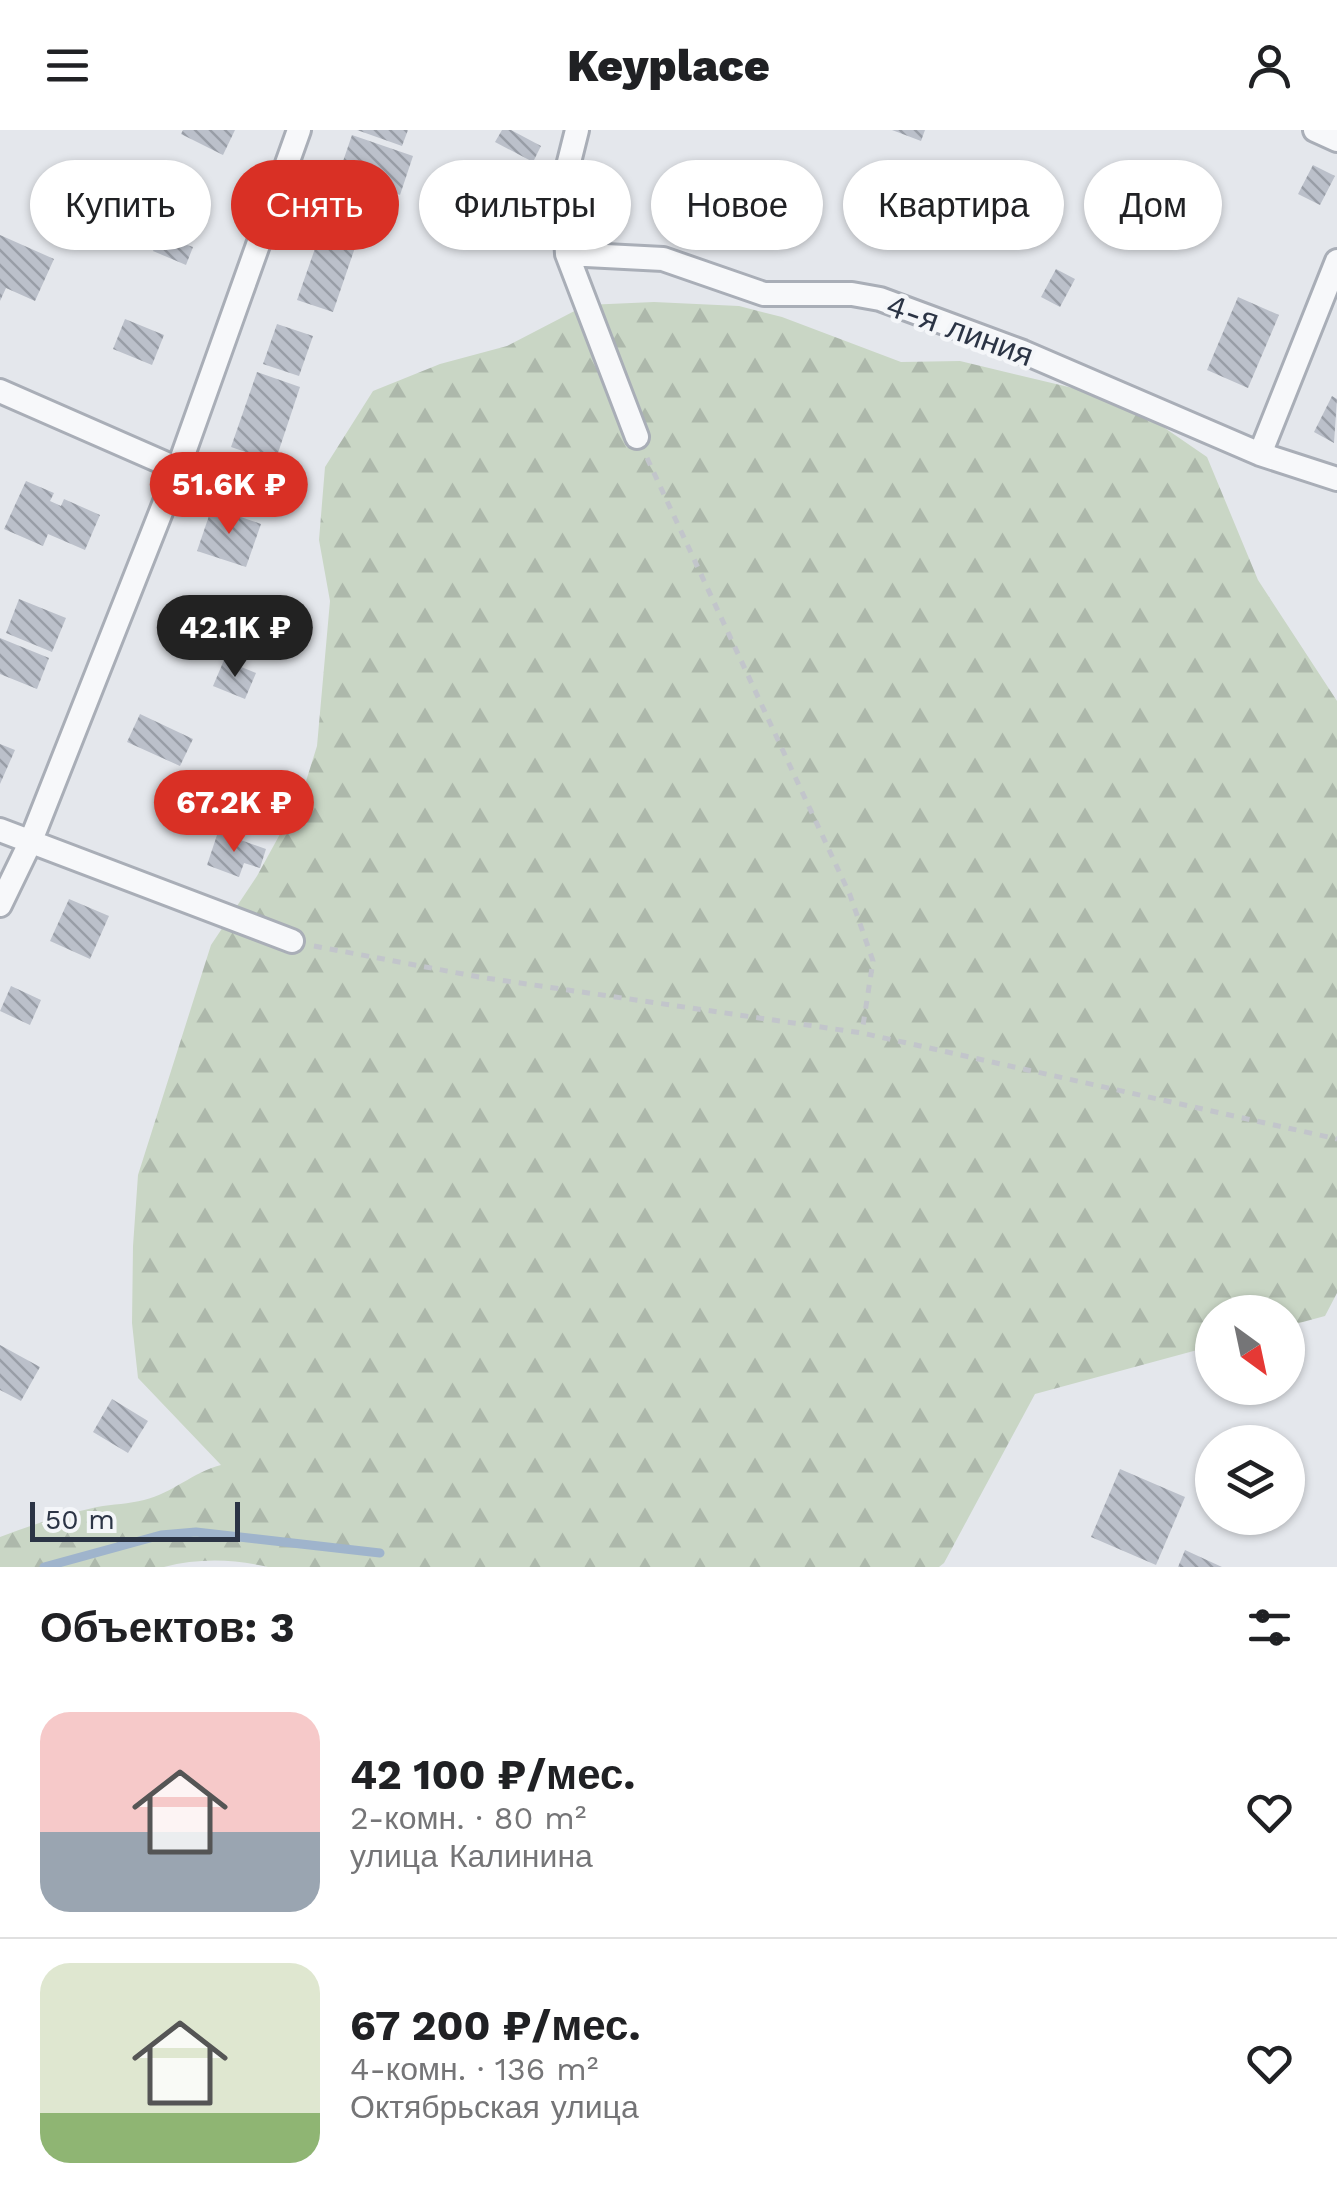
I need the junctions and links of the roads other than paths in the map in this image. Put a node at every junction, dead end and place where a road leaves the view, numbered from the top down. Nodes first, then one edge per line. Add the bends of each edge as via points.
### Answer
1 (299, 130) edge
2 (577, 130) edge
3 (1315, 130) edge
4 (1337, 140) edge
5 (567, 254) junction
6 (1337, 261) edge
7 (0, 391) edge
8 (637, 437) road end
9 (1260, 454) junction
10 (178, 468) junction
11 (1337, 478) edge
12 (0, 830) edge
13 (30, 843) junction
14 (0, 906) edge
15 (292, 941) road end

1 - 10 street
2 - 5 street via 563,186
3 - 4 street
5 - 8 street
5 - 9 street, 4-я линия via 663,258 764,294 880,299
6 - 9 street
7 - 10 street
9 - 11 street, 4-я линия
10 - 13 street
12 - 13 street
13 - 14 street
13 - 15 street

